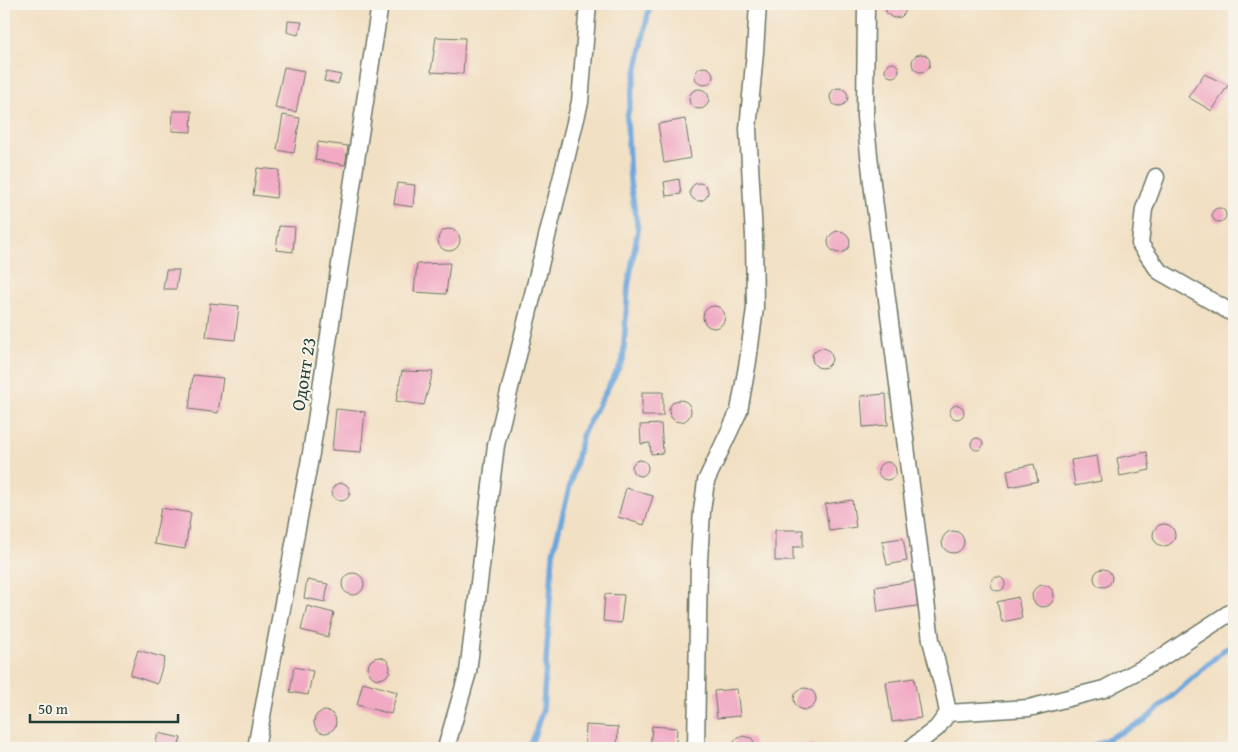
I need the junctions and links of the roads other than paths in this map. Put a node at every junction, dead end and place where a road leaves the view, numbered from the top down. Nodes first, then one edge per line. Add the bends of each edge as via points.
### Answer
1 (380, 4) edge
2 (588, 4) edge
3 (758, 4) edge
4 (866, 4) edge
5 (1156, 178) dead end
6 (1234, 314) edge
7 (1234, 610) edge
8 (948, 713) junction
9 (256, 748) edge
10 (446, 748) edge
11 (696, 748) edge
12 (911, 748) edge

1 - 9 street, Одонт 23 via 311,453
2 - 10 street via 580,102 496,445 468,672
3 - 11 street via 748,129 755,308 739,411 706,481 699,561
4 - 8 street via 865,117 872,183 931,640
5 - 6 street via 1144,209 1140,244 1159,271
7 - 8 street via 1158,660 1104,689 1029,708
8 - 12 street via 937,728

